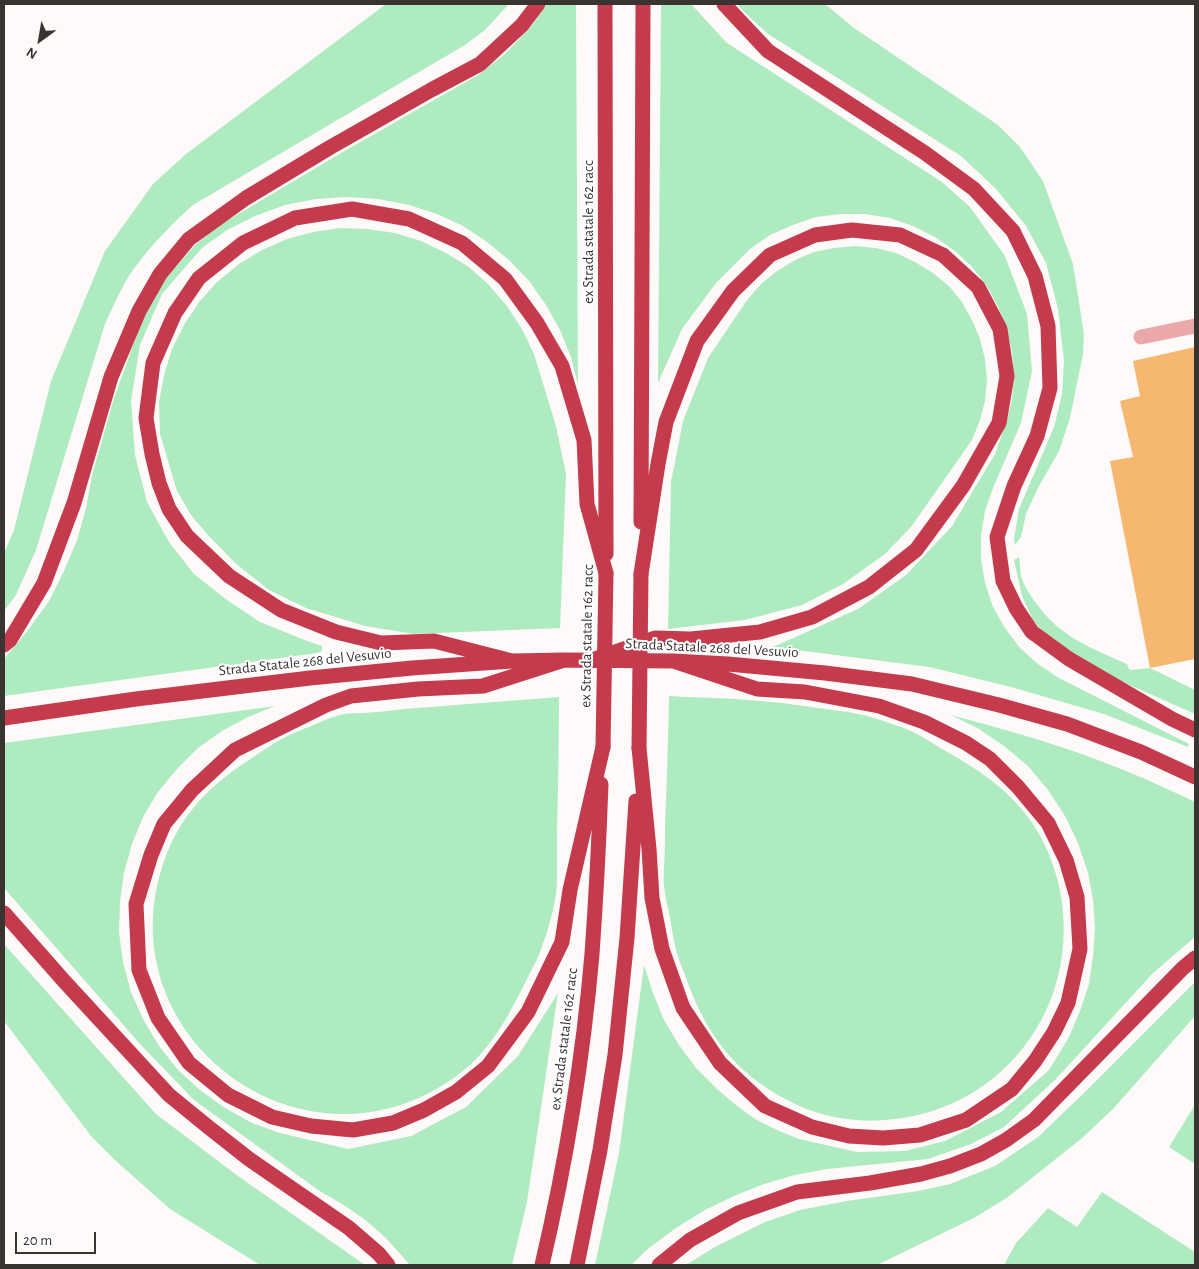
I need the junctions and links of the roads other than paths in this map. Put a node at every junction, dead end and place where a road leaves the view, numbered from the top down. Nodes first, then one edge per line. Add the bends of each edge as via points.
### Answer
1 (538, 4) edge
2 (605, 4) edge
3 (643, 4) edge
4 (724, 4) edge
5 (1195, 326) edge
6 (1141, 337) dead end
7 (606, 573) junction
8 (641, 574) junction
9 (4, 645) edge
10 (564, 660) junction
11 (512, 661) junction
12 (588, 661) junction
13 (673, 661) junction
14 (4, 718) edge
15 (1195, 730) edge
16 (603, 747) junction
17 (639, 748) junction
18 (1195, 777) edge
19 (4, 913) edge
20 (1195, 958) edge
21 (388, 1265) edge
22 (542, 1265) edge
23 (577, 1265) edge
24 (658, 1265) edge

1 - 9 highway via 522,25 480,64 321,153 246,198 188,239 160,274 139,311 111,377 74,503 44,582
2 - 7 highway, ex Strada statale 162 racc
3 - 8 highway
4 - 15 highway via 768,51 960,178 1013,231 1035,276 1048,326 1050,388 1037,436 1014,486 998,537 1002,581 1032,632 1069,659
5 - 6 lane
7 - 11 highway via 587,504 584,440 562,366 537,323 505,279 462,243 409,219 352,209 295,218 243,243 199,278 175,313 153,363 146,418 159,483 169,509 188,536 229,576 281,610 336,632 381,643 434,641
7 - 16 highway, ex Strada statale 162 racc, bridge
8 - 12 highway via 666,422 697,342 733,291 770,255 815,235 852,230 900,235 943,254 978,287 1000,329 1003,348 1007,376 999,423 963,486 916,550 869,587 812,617 760,632 691,639 655,638
8 - 17 highway, bridge
10 - 11 highway, Strada Statale 268 del Vesuvio
10 - 12 highway, Strada Statale 268 del Vesuvio
10 - 16 highway via 483,686 351,696 235,750 192,790 164,824 136,904 139,970 158,1018 189,1063 228,1095 272,1117 311,1126 353,1130 393,1122 456,1092 488,1066 528,1012 562,942 570,890
11 - 14 highway, Strada Statale 268 del Vesuvio via 310,678
12 - 13 highway, Strada Statale 268 del Vesuvio
13 - 17 highway via 757,689 805,692 879,706 924,722 990,759 1048,823 1066,860 1077,897 1080,949 1068,1003 1054,1032 1012,1089 966,1120 920,1135 883,1138 848,1136 812,1127 765,1106 720,1063 683,1008 662,949 652,898
13 - 18 highway, Strada Statale 268 del Vesuvio via 825,672 912,684 1066,724 1141,752
16 - 22 highway, ex Strada statale 162 racc via 592,957 583,1039 556,1206
17 - 23 highway via 627,938 615,1055
19 - 21 highway via 169,1095 249,1159 349,1228
20 - 24 highway via 1034,1120 1006,1140 981,1154 921,1174 797,1192 738,1213 690,1240

